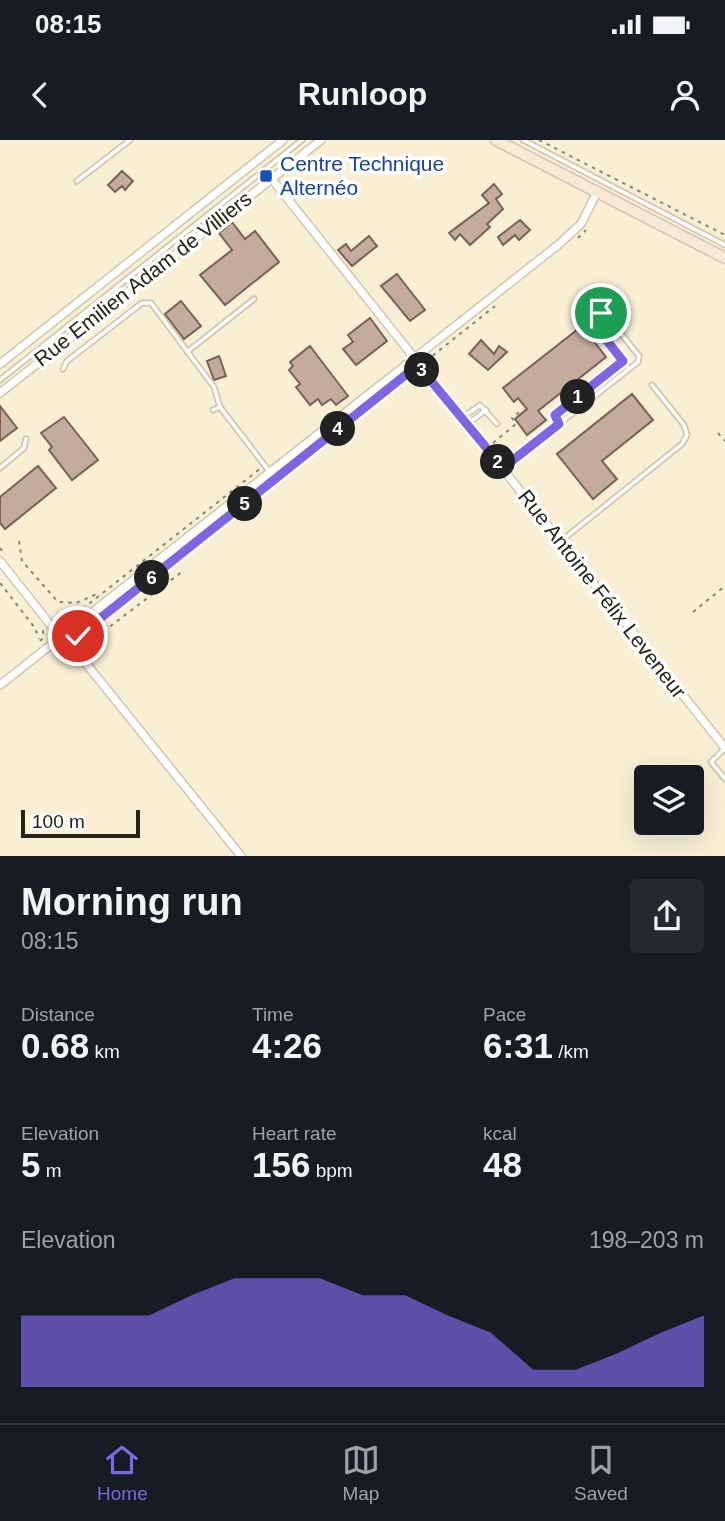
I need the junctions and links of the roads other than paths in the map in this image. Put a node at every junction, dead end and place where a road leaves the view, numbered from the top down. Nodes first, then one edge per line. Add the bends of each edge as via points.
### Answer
1 (130, 140) edge
2 (284, 140) edge
3 (302, 140) edge
4 (321, 140) edge
5 (496, 140) edge
6 (523, 140) edge
7 (271, 178) junction
8 (77, 181) dead end
9 (597, 192) junction
10 (725, 244) edge
11 (725, 258) edge
12 (254, 299) dead end
13 (187, 352) junction
14 (413, 359) junction
15 (623, 361) junction
16 (0, 364) edge
17 (63, 369) dead end
18 (629, 369) junction
19 (0, 380) edge
20 (652, 385) dead end
21 (0, 393) edge
22 (220, 407) junction
23 (213, 410) dead end
24 (486, 410) junction
25 (465, 421) junction
26 (497, 424) dead end
27 (559, 424) junction
28 (26, 439) dead end
29 (0, 468) edge
30 (267, 468) junction
31 (503, 468) junction
32 (561, 541) junction
33 (4, 560) edge
34 (62, 636) junction
35 (0, 685) edge
36 (725, 748) edge
37 (725, 779) edge
38 (241, 856) edge

1 - 8 lane
2 - 16 street, Rue Emilien Adam de Villiers
3 - 19 lane
4 - 7 street, Rue Emilien Adam de Villiers
5 - 9 main road
6 - 10 lane
7 - 14 street, Rue Antoine Félix Leveneur
7 - 21 street, Rue Emilien Adam de Villiers
9 - 11 main road
9 - 14 street via 575,231
12 - 13 lane
13 - 17 lane via 151,303 142,303 67,361
13 - 22 lane via 214,387
14 - 25 street, Rue Antoine Félix Leveneur
14 - 30 street
15 - 18 lane
15 - 18 lane via 593,323 601,313 639,356
15 - 27 lane via 555,415
18 - 27 lane
20 - 32 lane via 684,425 687,435 682,444
22 - 23 lane
22 - 30 lane
24 - 25 lane
24 - 25 lane via 480,405
24 - 26 lane
25 - 31 street, Rue Antoine Félix Leveneur
27 - 31 lane
28 - 29 lane via 24,448
30 - 34 street
31 - 32 street, Rue Antoine Félix Leveneur
32 - 36 street, Rue Antoine Félix Leveneur
33 - 34 street
34 - 35 street
34 - 38 street
36 - 37 lane via 711,762

